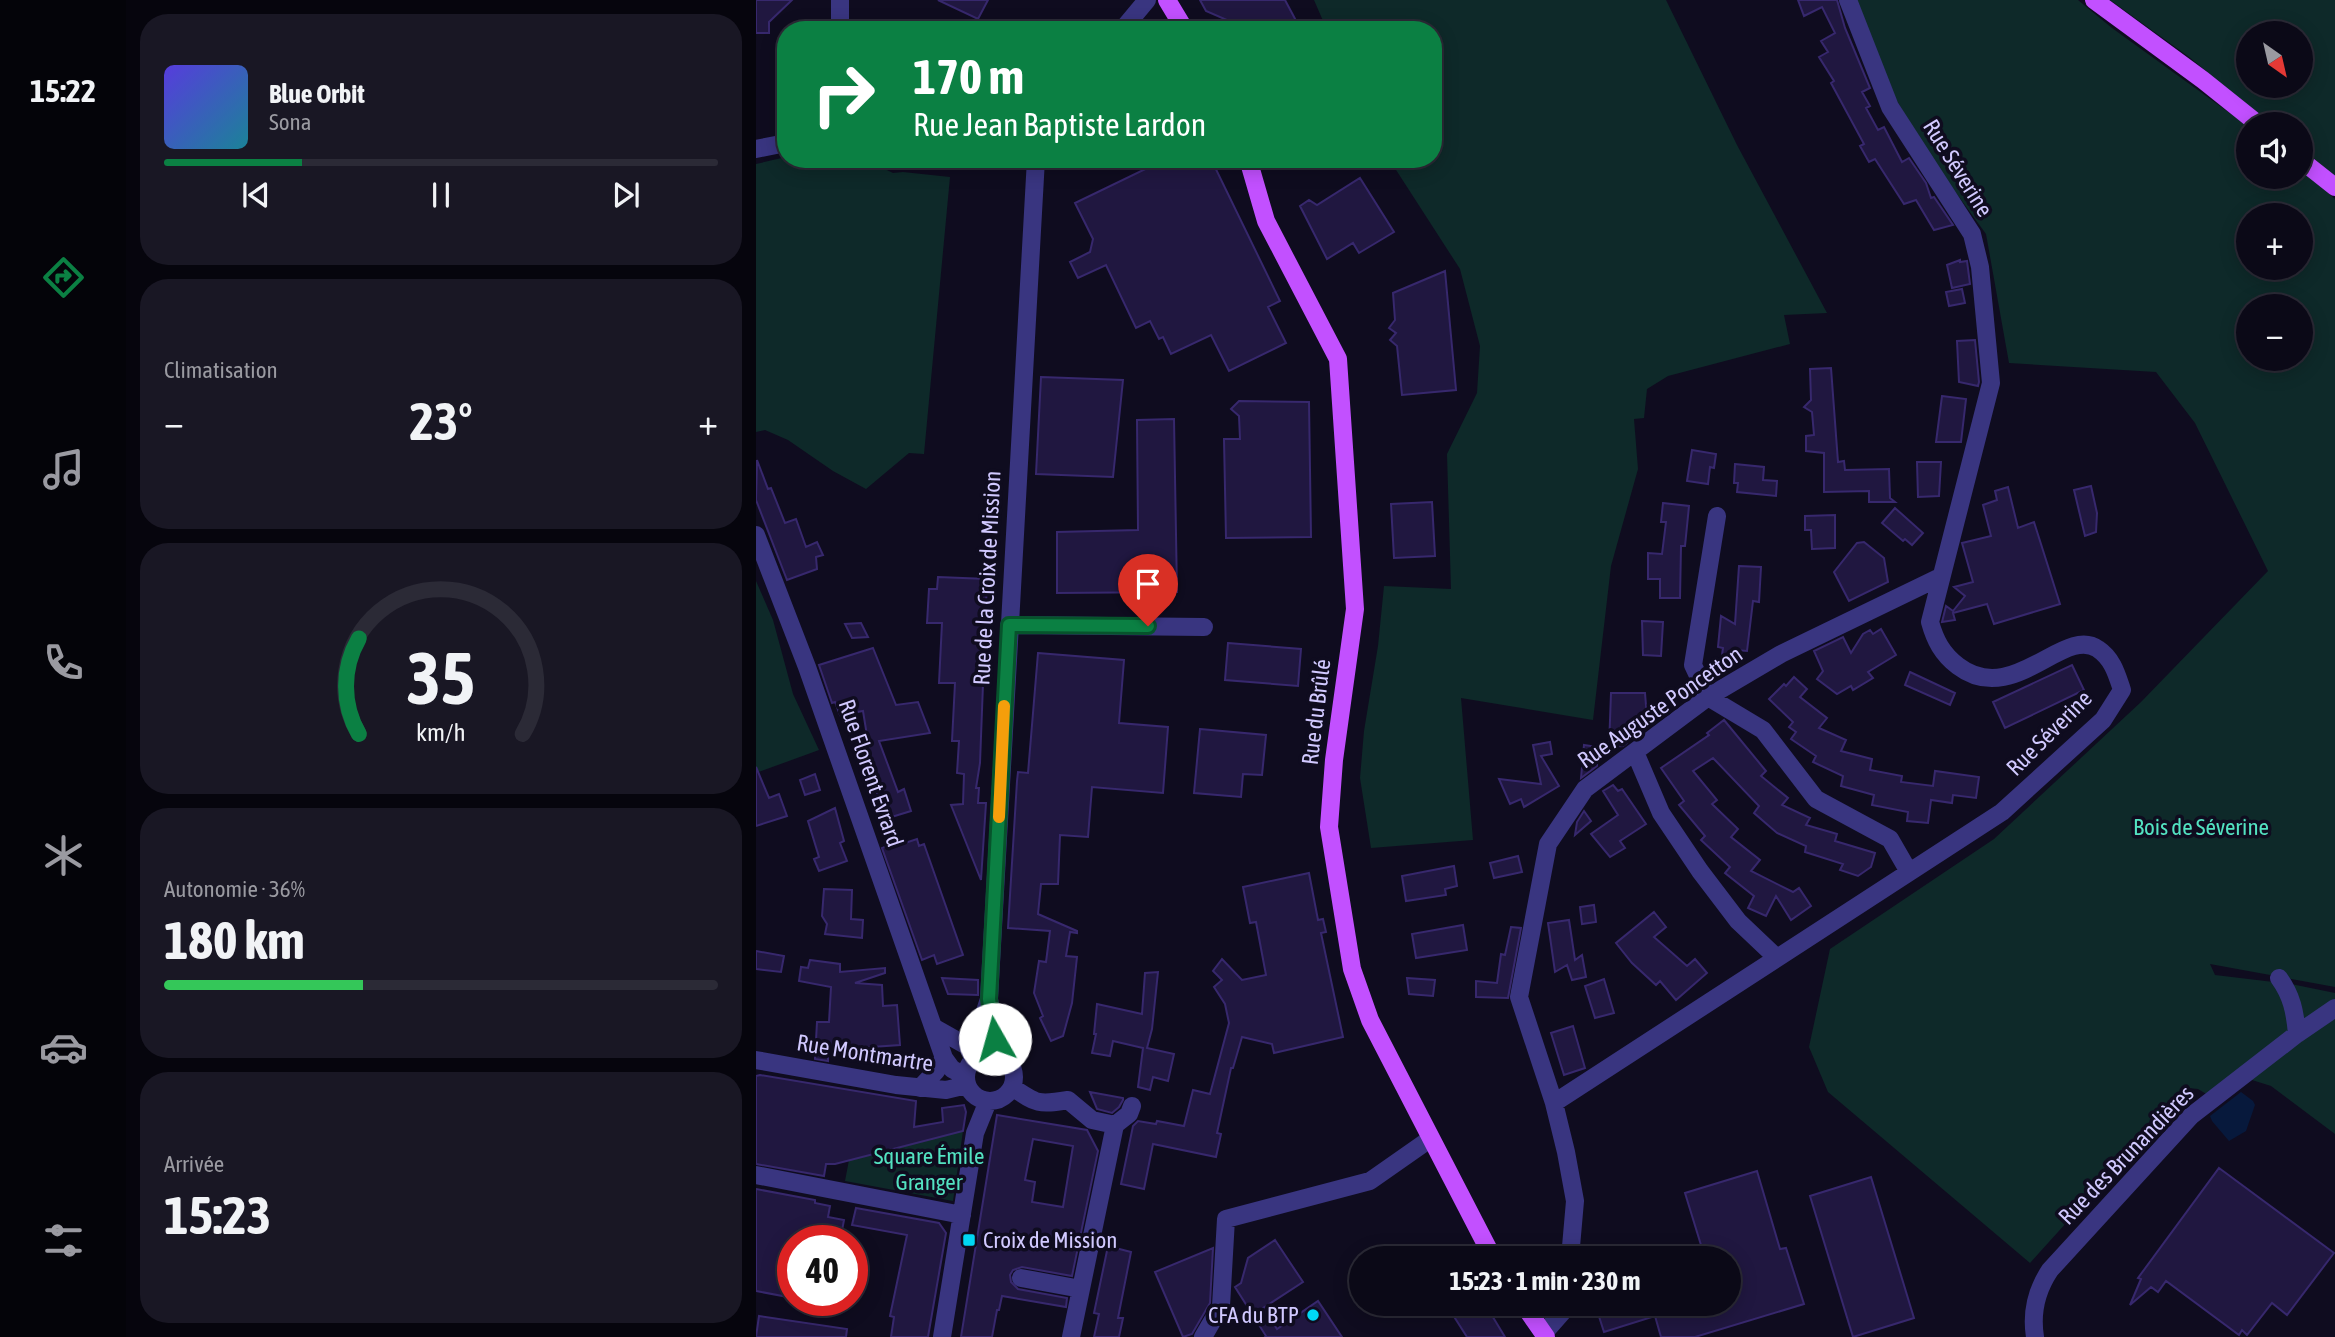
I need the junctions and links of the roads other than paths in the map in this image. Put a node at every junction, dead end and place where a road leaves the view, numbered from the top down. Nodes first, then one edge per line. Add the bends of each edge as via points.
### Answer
1 (840, 0) edge
2 (1147, 0) edge
3 (1167, 0) edge
4 (1848, 0) edge
5 (2094, 0) edge
6 (840, 21) edge
7 (1130, 21) edge
8 (1180, 21) edge
9 (2243, 112) edge
10 (777, 145) edge
11 (756, 149) edge
12 (1035, 168) edge
13 (1251, 168) edge
14 (2313, 169) edge
15 (2335, 187) edge
16 (1717, 516) dead end
17 (756, 535) edge
18 (1940, 577) junction
19 (1009, 625) junction
20 (1204, 627) dead end
21 (1708, 697) junction
22 (1634, 752) junction
23 (1909, 872) junction
24 (1776, 957) junction
25 (2279, 978) dead end
26 (989, 999) junction
27 (2335, 1008) edge
28 (981, 1025) junction
29 (935, 1028) junction
30 (2297, 1034) junction
31 (955, 1040) junction
32 (999, 1055) junction
33 (944, 1058) junction
34 (756, 1060) edge
35 (971, 1069) junction
36 (1012, 1087) junction
37 (920, 1088) junction
38 (988, 1101) junction
39 (1554, 1103) junction
40 (1132, 1106) dead end
41 (1115, 1125) junction
42 (1430, 1139) junction
43 (756, 1175) edge
44 (962, 1214) junction
45 (1487, 1246) edge
46 (1571, 1246) edge
47 (1021, 1278) dead end
48 (1081, 1289) junction
49 (1532, 1316) edge
50 (1560, 1316) edge
51 (1545, 1335) edge
52 (942, 1337) edge
53 (1071, 1337) edge
54 (1203, 1337) edge
55 (2035, 1337) edge

1 - 6 street
2 - 7 street
3 - 8 main road
4 - 18 street, Rue Séverine via 1890,107 1972,234 1979,267 1991,383
5 - 9 main road
10 - 11 street
12 - 19 street, Rue de la Croix de Mission
13 - 42 main road, Rue du Brûlé via 1266,221 1338,359 1355,608 1329,827 1352,969 1370,1020
14 - 15 main road
16 - 21 street via 1693,665
17 - 29 street, Rue Florent Evrard
18 - 21 street, Rue Auguste Poncetton via 1781,654
18 - 23 street, Rue Séverine via 1930,622 1936,642 1970,676 1992,680 2015,674 2082,645 2097,647 2113,665 2122,690 2103,720 2003,812
19 - 20 street
19 - 26 street, Rue de la Croix de Mission
21 - 22 street, Rue Auguste Poncetton
21 - 23 street via 1763,730 1816,799 1890,839
22 - 24 street via 1661,813 1700,871 1738,922
22 - 39 street, Rue Auguste Poncetton via 1585,789 1548,844 1519,998
23 - 24 street, Rue Séverine
24 - 39 street, Rue Séverine
25 - 30 street via 2294,1006
26 - 28 street, Rue de la Croix de Mission
26 - 32 street, Rue de la Croix de Mission
27 - 30 street, Rue des Brunandières
28 - 31 street
28 - 35 street, Rue de la Croix de Mission
29 - 31 street
29 - 33 street, Rue Florent Evrard
30 - 55 street, Rue des Brunandières via 2191,1116 2050,1270 2035,1301
31 - 35 street via 967,1046
32 - 35 street via 988,1054
32 - 36 street via 1012,1069
33 - 35 street via 953,1069
33 - 37 street
34 - 37 street, Rue Montmartre
35 - 37 street, Rue Montmartre via 946,1090
35 - 38 street via 977,1098
36 - 38 street via 1001,1098
36 - 41 street via 1044,1104 1068,1100 1092,1121
38 - 44 street via 975,1133
39 - 46 street, Rue Auguste Poncetton via 1575,1201
40 - 41 street
41 - 48 street
42 - 45 main road, Rue du Brûlé
42 - 54 street via 1370,1181 1226,1219 1221,1306
43 - 44 street
44 - 52 street
47 - 48 street
48 - 53 street
49 - 51 main road
50 - 51 street

